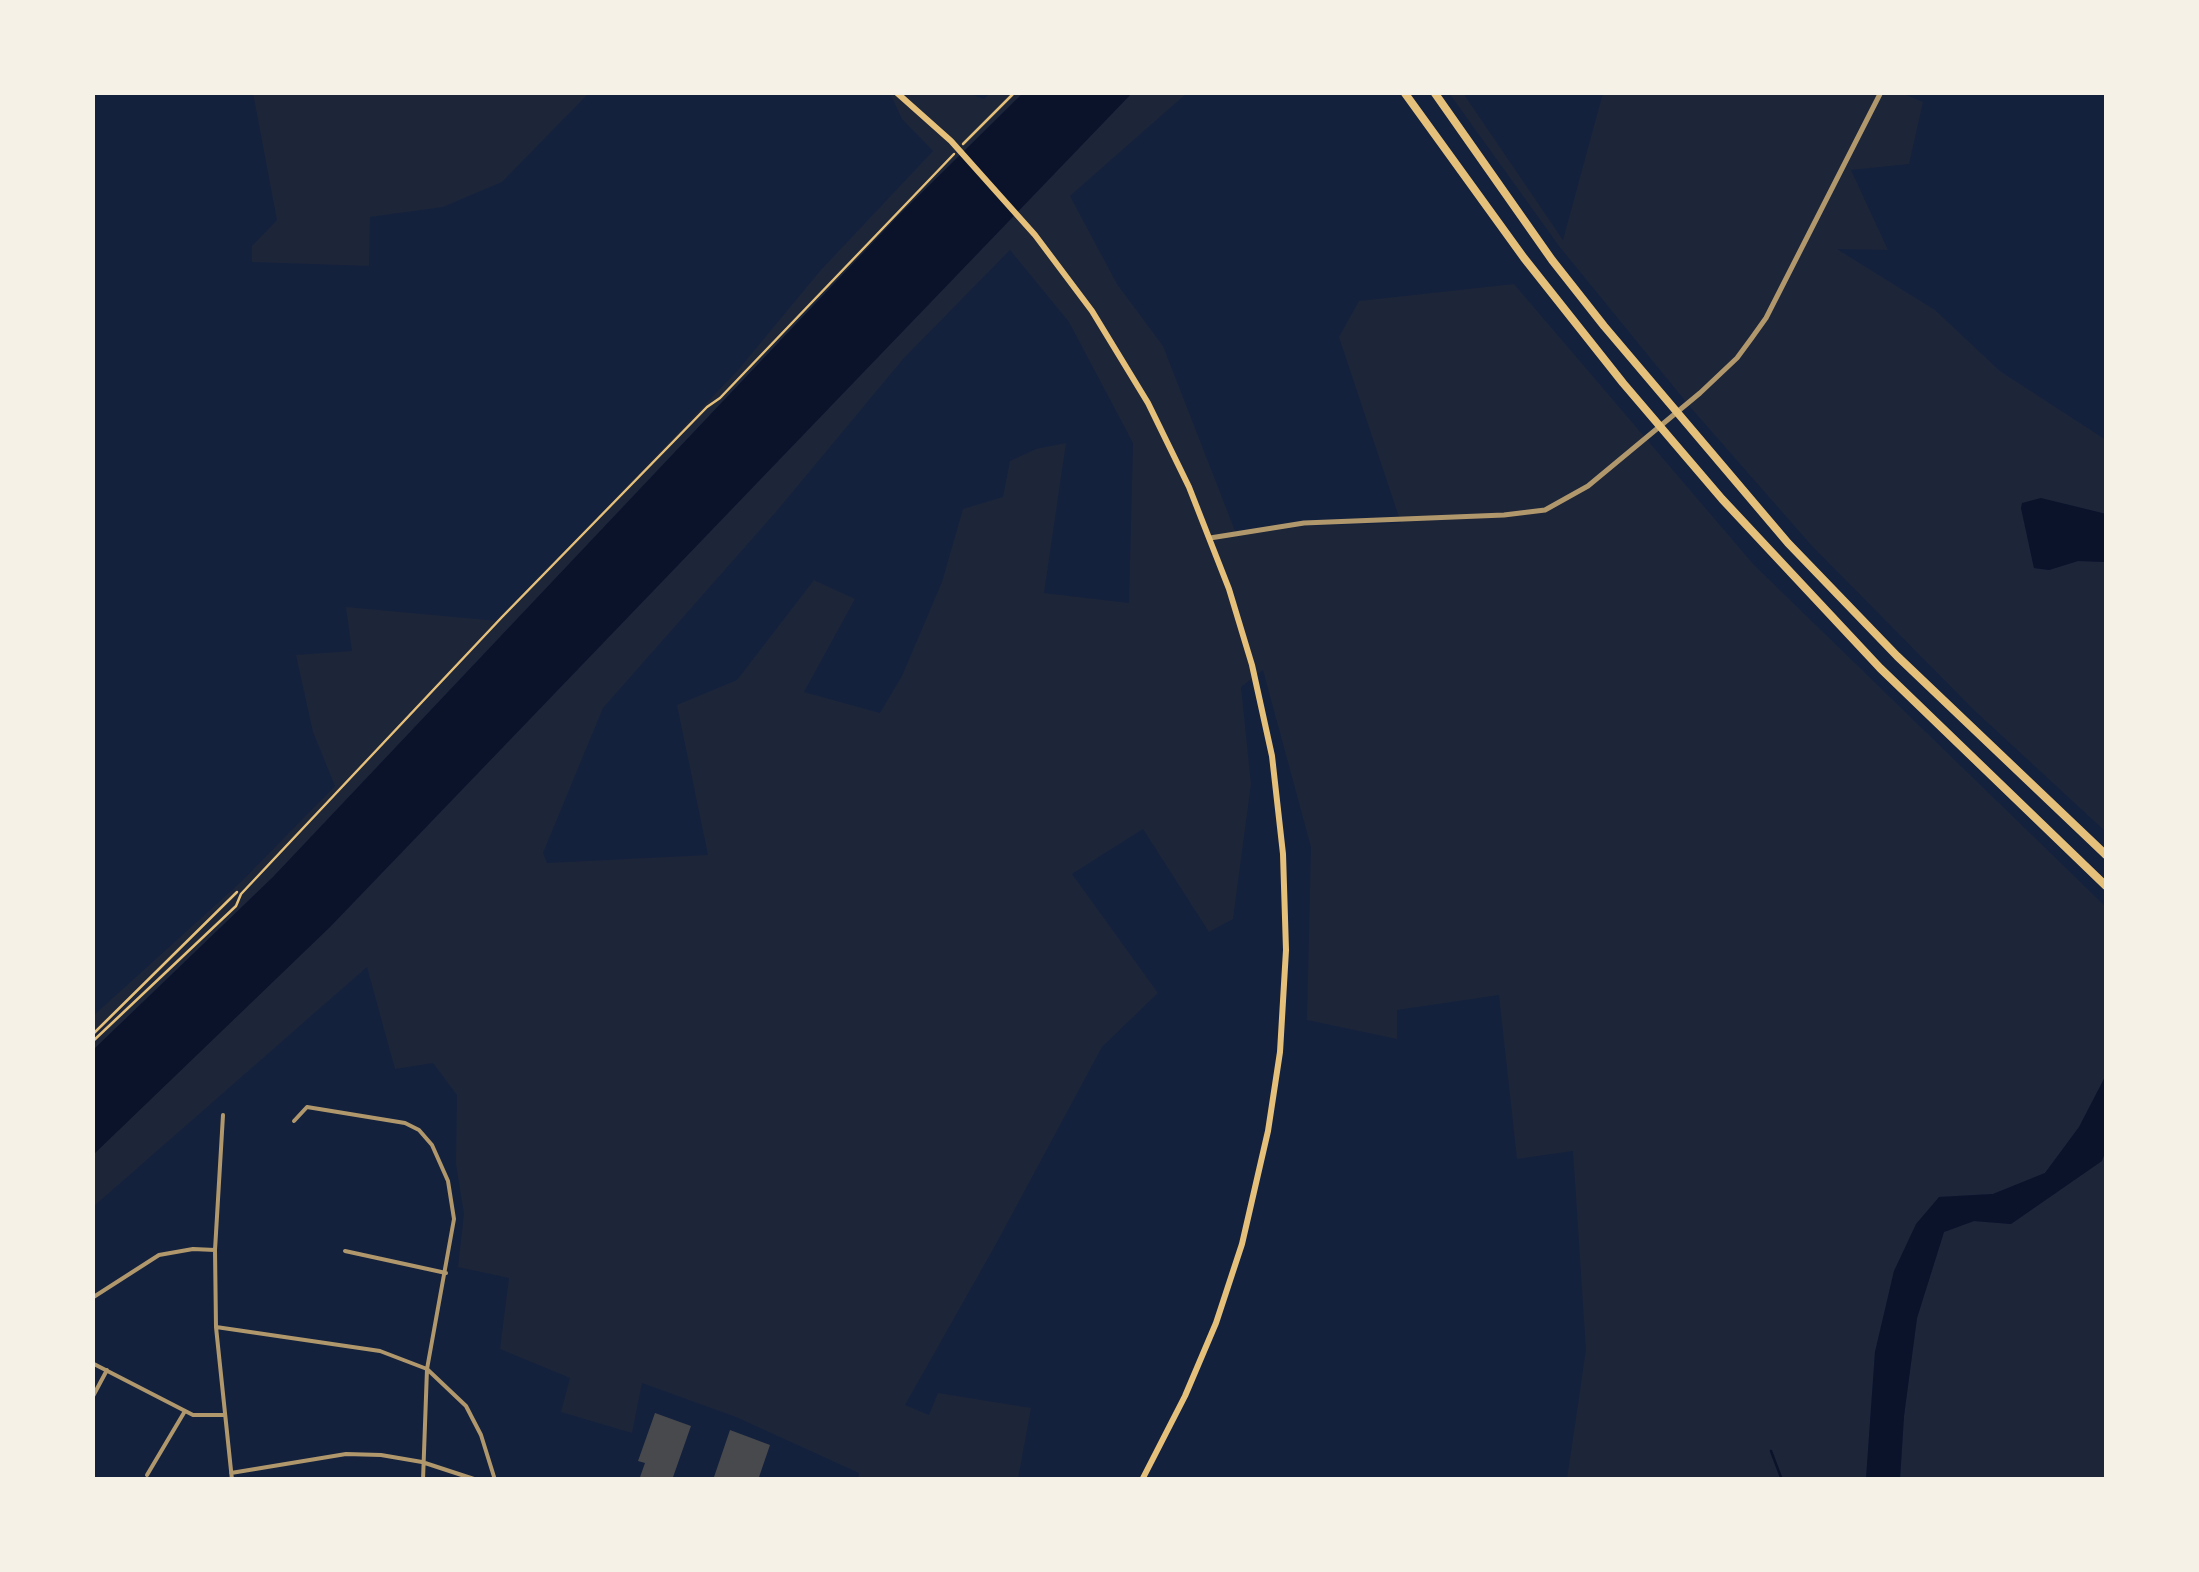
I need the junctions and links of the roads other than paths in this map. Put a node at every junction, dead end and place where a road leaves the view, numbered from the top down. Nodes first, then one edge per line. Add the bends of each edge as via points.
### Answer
1 (896, 92) edge
2 (1404, 92) edge
3 (1434, 92) edge
4 (1881, 92) edge
5 (1210, 538) junction
6 (2106, 855) edge
7 (2106, 886) edge
8 (223, 1115) dead end
9 (294, 1121) dead end
10 (216, 1250) junction
11 (344, 1251) dead end
12 (446, 1273) junction
13 (92, 1298) edge
14 (216, 1327) junction
15 (92, 1363) edge
16 (426, 1368) junction
17 (107, 1370) junction
18 (92, 1398) edge
19 (185, 1411) junction
20 (224, 1416) junction
21 (422, 1462) junction
22 (147, 1475) dead end
23 (231, 1476) edge
24 (423, 1480) edge
25 (476, 1480) edge
26 (495, 1480) edge
27 (1142, 1480) edge

1 - 5 main road via 1035,235 1085,300 1182,470
2 - 7 highway via 1524,258 1710,486 1880,668
3 - 6 highway via 1604,326 1788,543
4 - 5 street via 1766,318 1738,358 1588,486 1546,510 1304,522
5 - 27 main road via 1247,646 1275,777 1286,916 1282,1036 1264,1156 1232,1276 1192,1382
8 - 10 street
9 - 12 street via 307,1107 419,1130 452,1194
10 - 13 street via 158,1255
10 - 14 street
11 - 12 street
12 - 16 street
14 - 16 street via 380,1351
14 - 20 street
15 - 17 street
16 - 21 street
16 - 26 street via 466,1406
17 - 18 street
17 - 19 street
19 - 20 street
19 - 22 street
20 - 23 street
21 - 23 street via 346,1454
21 - 24 street
21 - 25 street

